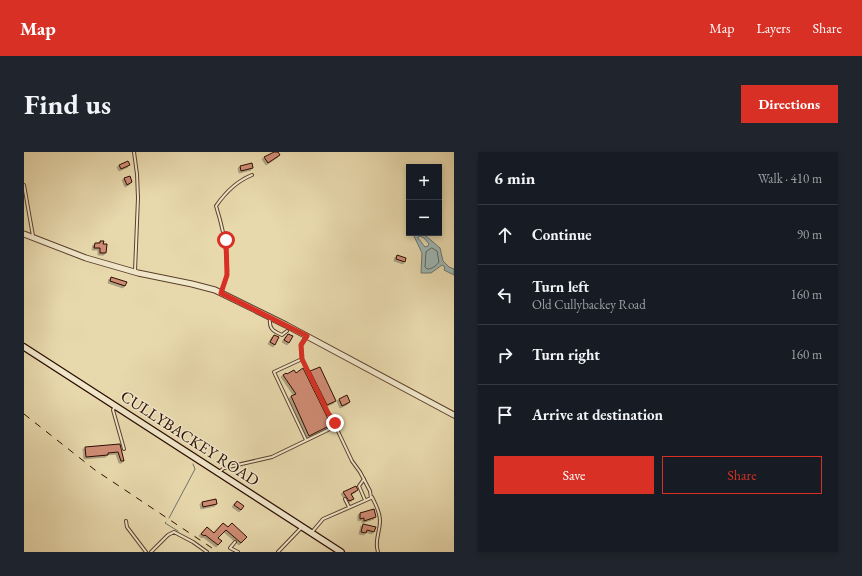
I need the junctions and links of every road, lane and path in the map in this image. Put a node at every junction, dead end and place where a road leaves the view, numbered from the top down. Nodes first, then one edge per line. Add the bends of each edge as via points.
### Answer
1 (134, 152) edge
2 (252, 175) dead end
3 (24, 185) edge
4 (24, 234) edge
5 (33, 237) junction
6 (135, 272) junction
7 (221, 293) junction
8 (271, 318) junction
9 (287, 331) dead end
10 (307, 336) junction
11 (24, 347) edge
12 (302, 359) junction
13 (115, 405) junction
14 (454, 415) edge
15 (335, 425) junction
16 (306, 440) junction
17 (124, 449) dead end
18 (218, 473) junction
19 (364, 478) junction
20 (371, 496) junction
21 (345, 499) dead end
22 (365, 500) junction
23 (349, 507) junction
24 (126, 521) dead end
25 (302, 527) junction
26 (312, 533) junction
27 (235, 542) dead end
28 (146, 552) edge
29 (151, 552) edge
30 (207, 552) edge
31 (238, 552) edge
32 (278, 552) edge
33 (342, 552) edge
34 (378, 552) edge

1 - 6 lane via 138,198
2 - 7 lane via 244,178 223,195 216,206 226,240 227,275
3 - 5 lane
4 - 5 street
5 - 6 street via 86,258
6 - 7 street
7 - 8 street
8 - 9 lane via 270,325 273,331 282,335
8 - 10 street
10 - 12 lane via 301,345
10 - 14 street
11 - 13 main road, CULLYBACKEY ROAD
12 - 15 lane
12 - 16 lane via 274,372
13 - 17 lane via 113,410
13 - 18 main road, CULLYBACKEY ROAD
15 - 16 lane
15 - 19 lane via 352,461
16 - 18 lane via 272,457 224,468
18 - 25 main road, CULLYBACKEY ROAD
19 - 20 lane
19 - 22 lane via 359,486
20 - 22 lane
20 - 34 lane via 380,522 376,538
21 - 23 lane
22 - 23 lane
23 - 26 lane via 323,519
24 - 28 lane via 127,527
25 - 26 main road, CULLYBACKEY ROAD
25 - 32 lane
26 - 33 main road, CULLYBACKEY ROAD
27 - 31 lane via 230,548
29 - 30 lane via 174,532

